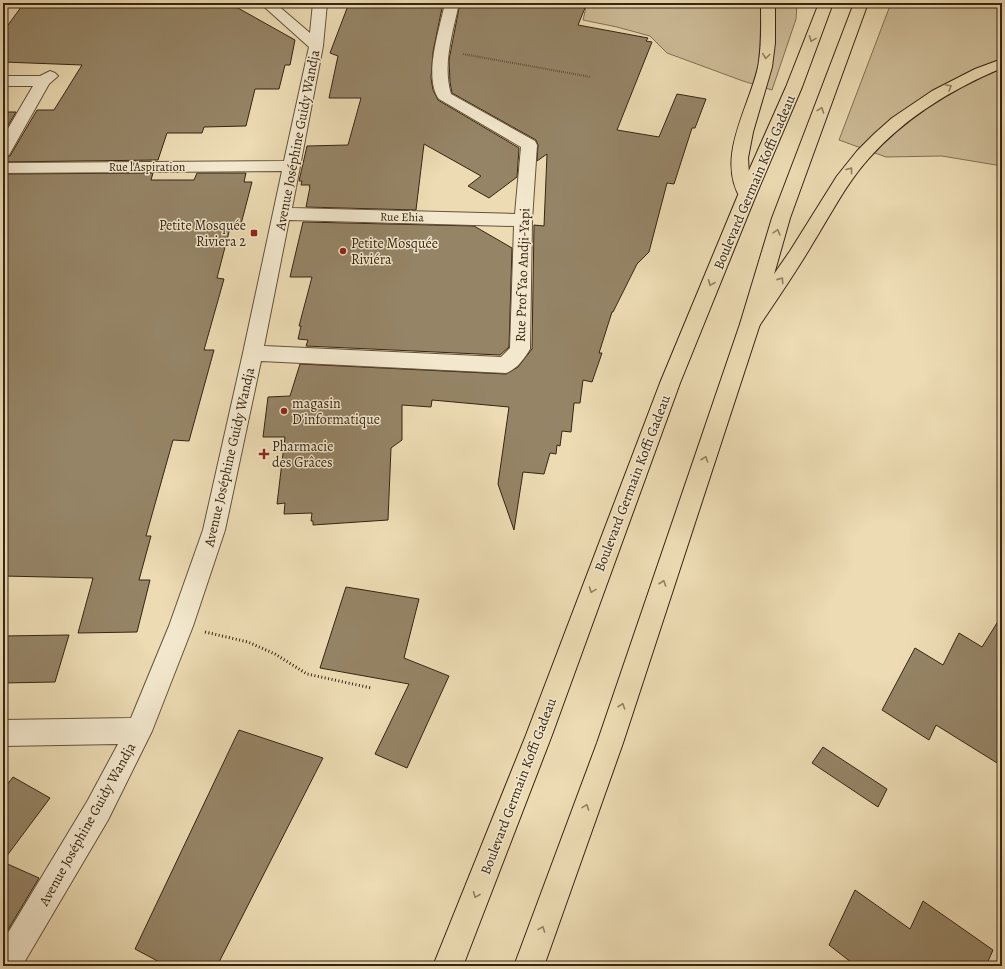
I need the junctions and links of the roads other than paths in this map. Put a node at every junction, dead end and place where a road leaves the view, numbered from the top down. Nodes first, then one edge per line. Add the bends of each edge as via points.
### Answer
1 (267, 3) edge
2 (320, 3) edge
3 (452, 3) edge
4 (768, 3) edge
5 (826, 3) edge
6 (861, 3) edge
7 (316, 46) junction
8 (1002, 63) edge
9 (3, 81) edge
10 (3, 151) edge
11 (292, 166) junction
12 (3, 168) edge
13 (747, 195) junction
14 (282, 214) junction
15 (523, 220) junction
16 (750, 324) junction
17 (253, 353) junction
18 (138, 731) junction
19 (3, 733) edge
20 (448, 960) edge
21 (6, 966) edge
22 (529, 966) edge

1 - 7 street
2 - 7 street, Avenue Joséphine Guidy Wandja
3 - 15 street, Rue Prof Yao Andji-Yapi via 443,50 441,88 444,96 529,145
4 -> 13 main road via 769,29 765,67 740,156 740,173
5 -> 13 main road, Boulevard Germain Koffi Gadeau via 794,87
16 -> 6 main road via 781,218
7 - 11 street, Avenue Joséphine Guidy Wandja
16 -> 8 main road via 789,268 847,173 865,152 922,103 956,83
9 - 10 street via 46,79
11 - 12 street, Rue l'Aspiration
11 - 14 street, Avenue Joséphine Guidy Wandja
13 -> 20 main road, Boulevard Germain Koffi Gadeau via 670,383 539,735
14 - 15 street, Rue Ehia
14 - 17 street, Avenue Joséphine Guidy Wandja
15 - 17 street, Rue Prof Yao Andji-Yapi via 520,349 506,365
22 -> 16 main road via 610,743
17 - 18 street, Avenue Joséphine Guidy Wandja via 214,530 181,626
18 - 19 street
18 - 21 street, Avenue Joséphine Guidy Wandja via 98,810

